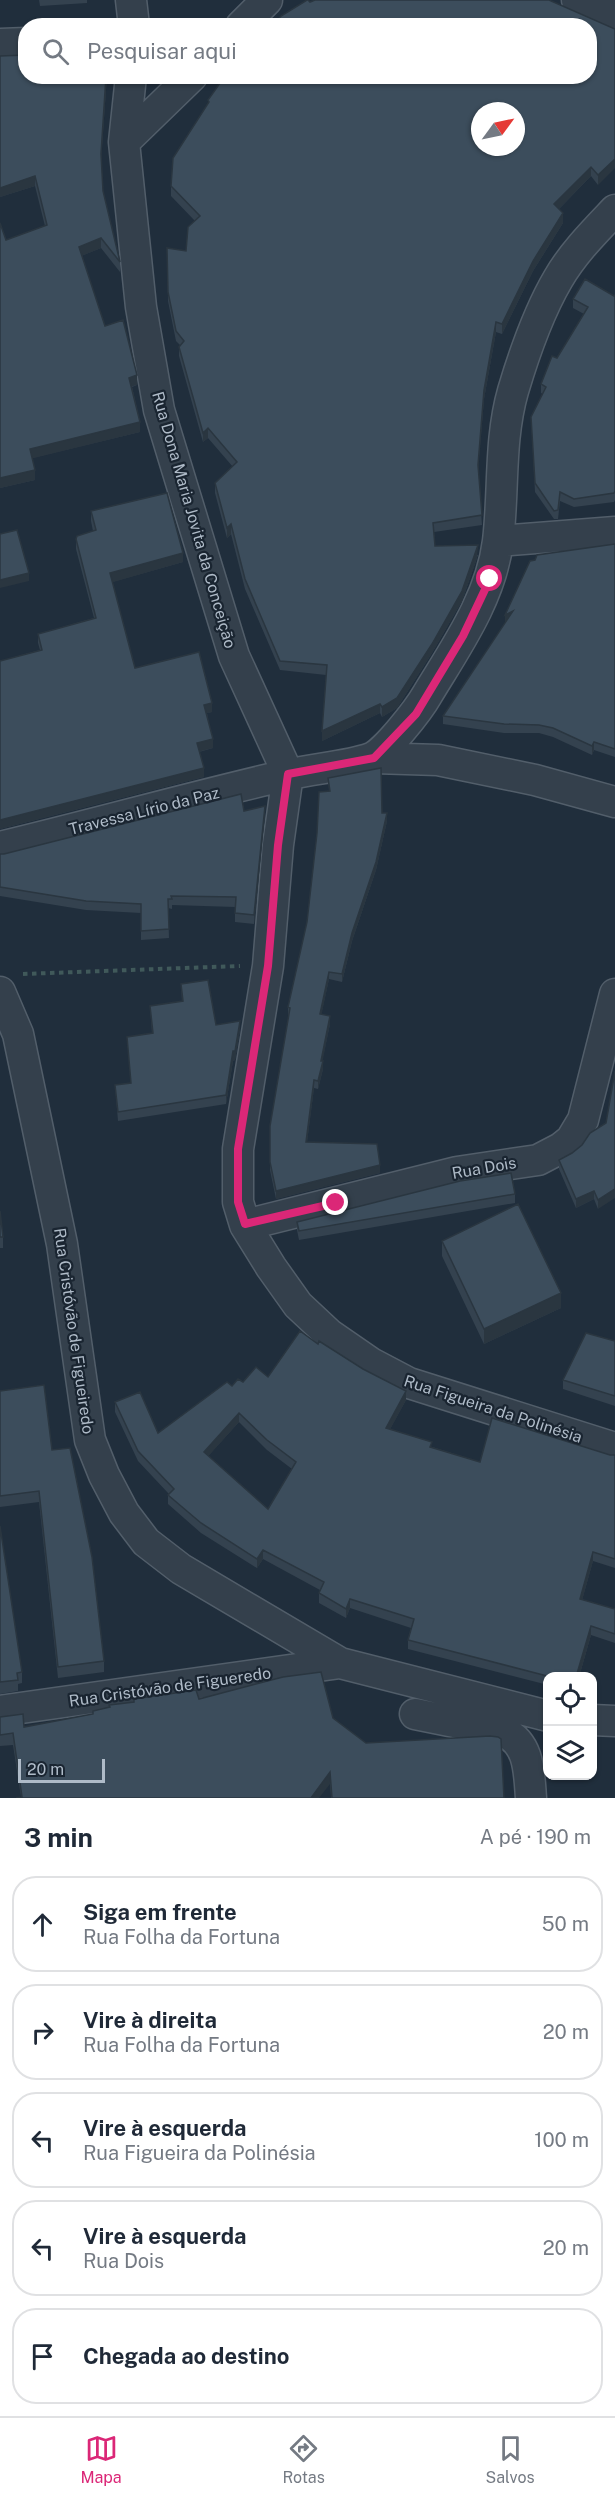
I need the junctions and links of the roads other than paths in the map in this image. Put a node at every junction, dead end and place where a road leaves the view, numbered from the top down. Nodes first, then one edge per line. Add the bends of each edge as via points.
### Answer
1 (131, 0) edge
2 (267, 0) edge
3 (578, 0) edge
4 (615, 16) edge
5 (133, 18) edge
6 (246, 18) edge
7 (18, 43) edge
8 (0, 44) edge
9 (130, 84) edge
10 (184, 84) edge
11 (124, 142) junction
12 (615, 210) edge
13 (615, 532) edge
14 (498, 541) junction
15 (374, 758) junction
16 (288, 774) junction
17 (615, 802) edge
18 (0, 847) edge
19 (10, 983) edge
20 (615, 994) edge
21 (245, 1224) junction
22 (615, 1448) edge
23 (340, 1663) junction
24 (0, 1711) edge
25 (415, 1714) dead end
26 (543, 1715) edge
27 (597, 1720) edge
28 (615, 1721) edge
29 (531, 1798) edge

1 - 5 street
2 - 6 street
3 - 4 street
7 - 8 street
9 - 11 street, Rua Dona Maria Jovita da Conceição
10 - 11 street
11 - 16 street, Rua Dona Maria Jovita da Conceição via 141,307 159,410 234,656
12 - 14 street via 558,279 531,337 512,394 502,454
13 - 14 street
14 - 15 street via 490,579 463,636 416,714
15 - 16 street, Travessa Lírio da Paz
15 - 17 street via 438,760
16 - 18 street, Travessa Lírio da Paz
16 - 21 street, Rua Figueira da Polinésia via 268,966 238,1149 238,1202
19 - 23 street, Rua Cristóvão de Figueiredo via 63,1244 90,1440 104,1475 124,1513 146,1542 181,1569
20 - 21 street, Rua Dois via 583,1120 561,1148 538,1160 457,1172
21 - 22 street, Rua Figueira da Polinésia via 298,1305 329,1334 370,1363 409,1383
23 - 24 street, Rua Cristóvão de Figueredo
23 - 26 street
25 - 29 street via 504,1732 516,1738 527,1761
27 - 28 street

